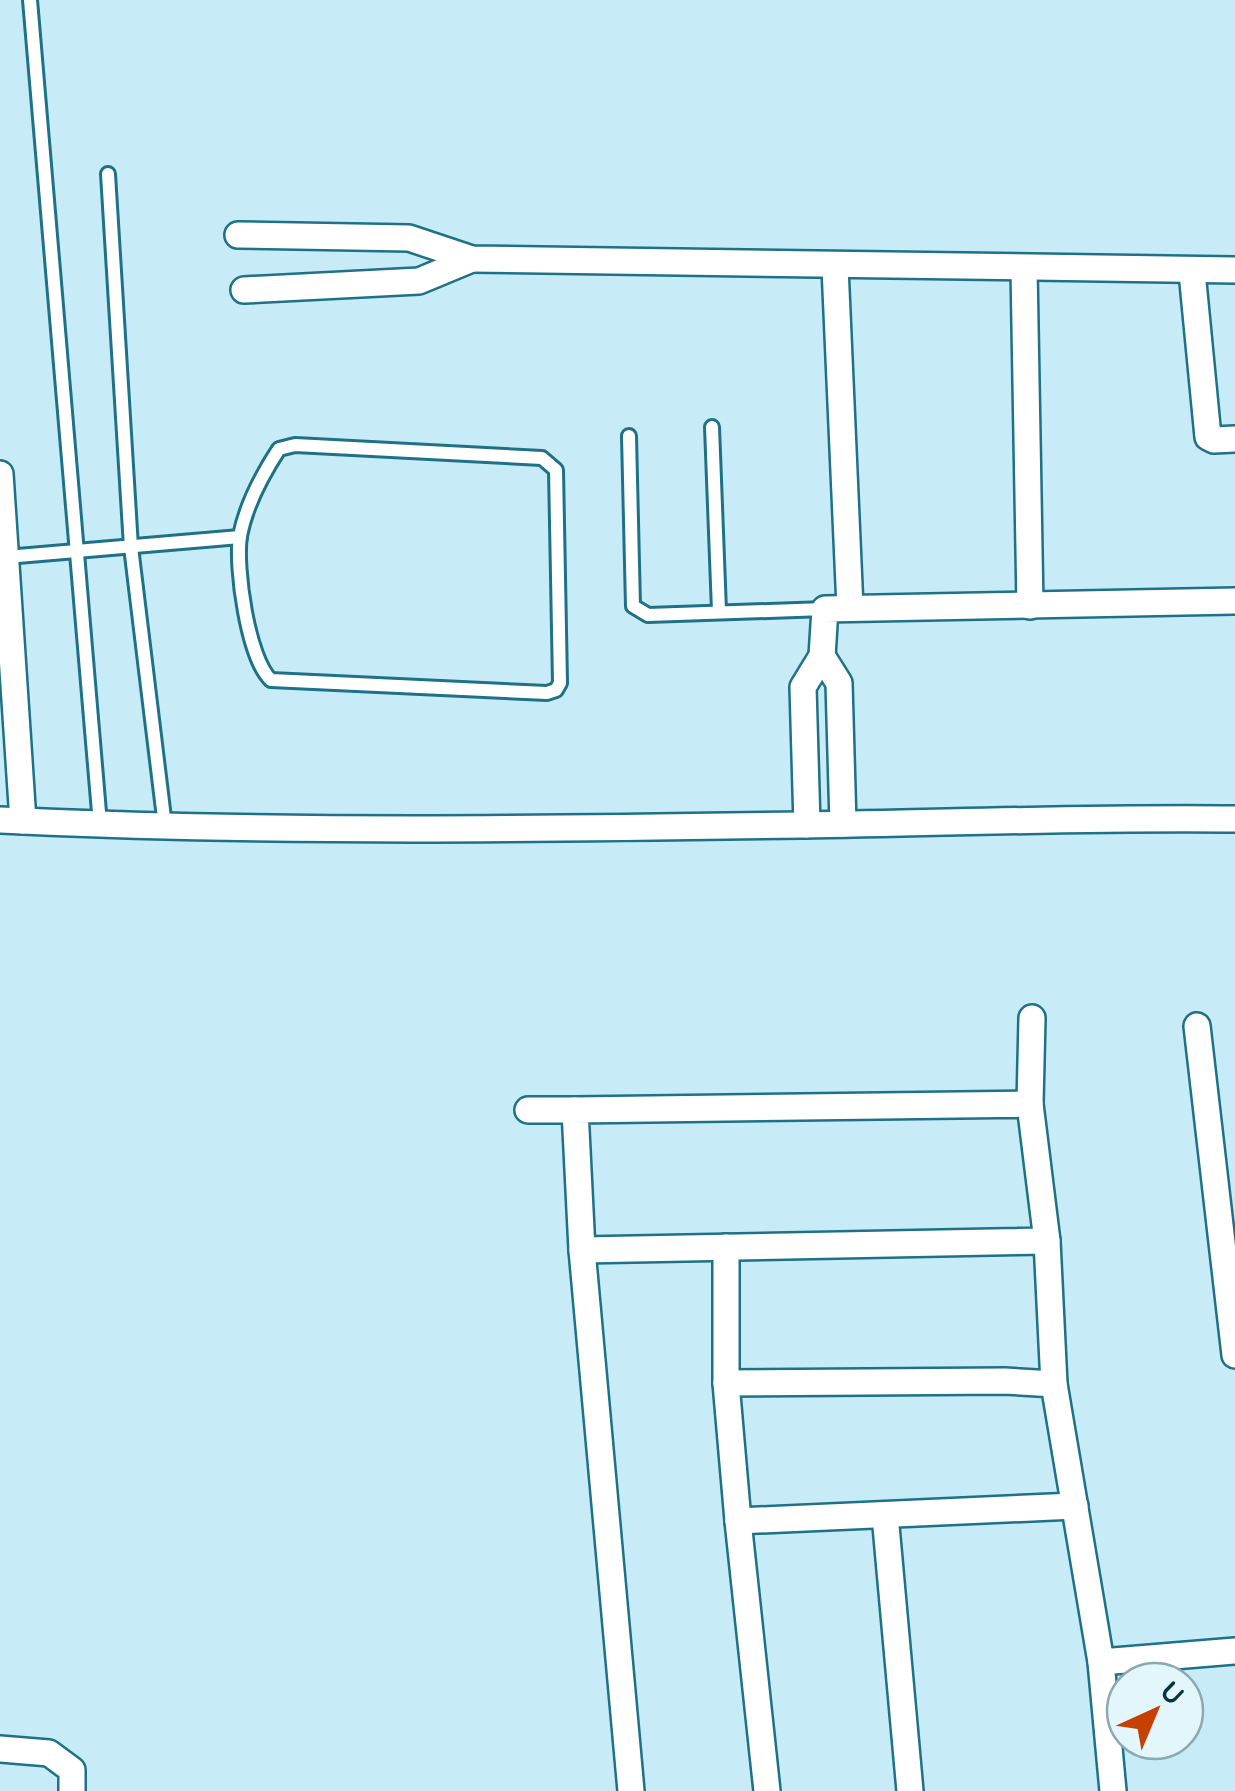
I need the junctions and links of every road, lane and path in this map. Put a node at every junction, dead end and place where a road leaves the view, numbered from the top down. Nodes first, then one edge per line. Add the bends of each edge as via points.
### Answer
1 (30, 0) edge
2 (108, 174) dead end
3 (238, 236) dead end
4 (472, 258) junction
5 (835, 267) junction
6 (1024, 269) junction
7 (1235, 270) edge
8 (1192, 272) junction
9 (244, 290) dead end
10 (712, 426) dead end
11 (630, 436) dead end
12 (1235, 439) edge
13 (0, 474) edge
14 (240, 537) junction
15 (131, 547) junction
16 (75, 551) junction
17 (6, 557) junction
18 (1235, 602) edge
19 (1030, 606) junction
20 (838, 608) junction
21 (720, 611) junction
22 (822, 656) junction
23 (1235, 819) edge
24 (12, 821) edge
25 (100, 824) junction
26 (843, 824) junction
27 (807, 825) junction
28 (165, 826) junction
29 (1032, 1018) dead end
30 (1197, 1026) dead end
31 (1030, 1104) junction
32 (528, 1110) dead end
33 (575, 1110) junction
34 (1047, 1241) junction
35 (726, 1247) junction
36 (582, 1250) junction
37 (1235, 1355) edge
38 (726, 1383) junction
39 (1054, 1384) junction
40 (1075, 1506) junction
41 (885, 1515) junction
42 (738, 1521) junction
43 (1235, 1651) edge
44 (1102, 1662) junction
45 (0, 1750) edge
46 (72, 1791) edge
47 (631, 1791) edge
48 (767, 1791) edge
49 (910, 1791) edge
50 (1113, 1791) edge

1 - 16 lane
2 - 15 lane
3 - 4 street via 409,238
4 - 5 street
4 - 9 street via 418,281
5 - 6 street
5 - 20 street
6 - 8 street
6 - 19 street
7 - 8 street
8 - 12 street via 1208,437
10 - 21 lane
11 - 21 lane via 633,606 648,614
13 - 17 street
14 - 14 lane via 248,626 271,680 547,693 560,683 556,470 542,458 286,446 264,472
14 - 15 lane
15 - 16 lane
15 - 28 lane
16 - 17 lane
16 - 25 lane
17 - 24 street
18 - 19 street
19 - 20 street
20 - 21 lane
20 - 22 street
22 - 26 street via 839,683
22 - 27 street via 802,687
23 - 26 street
24 - 25 street
25 - 28 street
26 - 27 street
27 - 28 street
29 - 31 street
30 - 37 street
31 - 33 street
31 - 34 street
32 - 33 street
33 - 36 street
34 - 35 street
34 - 39 street
35 - 36 street
35 - 38 street
36 - 47 street
38 - 39 street
38 - 42 street
39 - 40 street
40 - 41 street
40 - 44 street
41 - 42 street
41 - 49 street
42 - 48 street
43 - 44 street
44 - 50 street
45 - 46 street via 49,1753 72,1770

